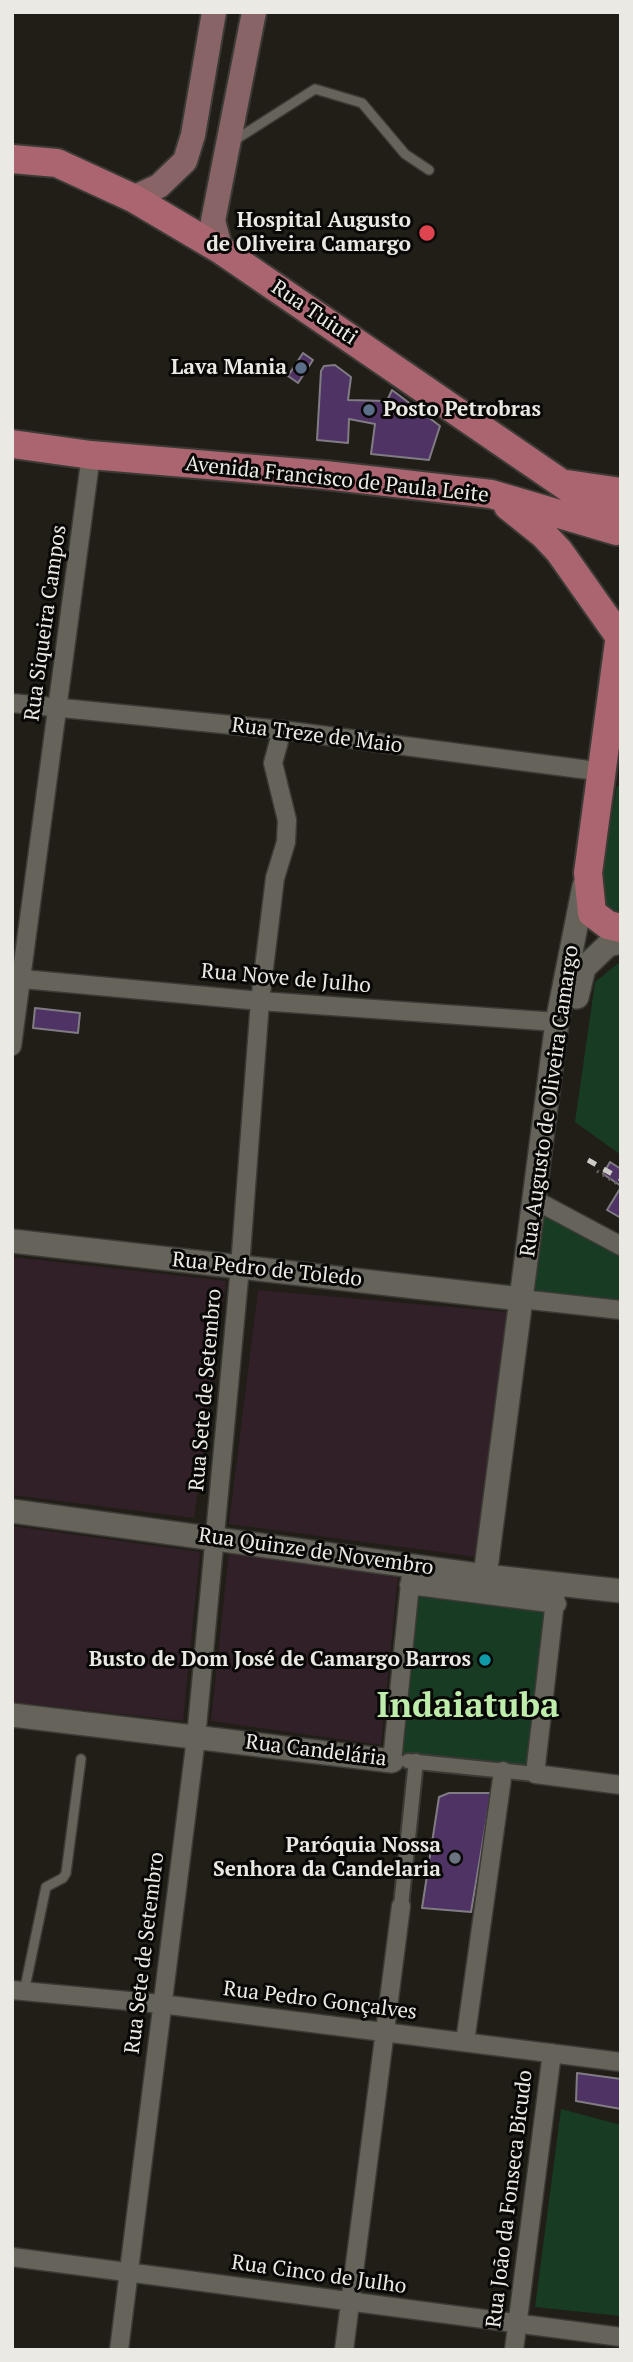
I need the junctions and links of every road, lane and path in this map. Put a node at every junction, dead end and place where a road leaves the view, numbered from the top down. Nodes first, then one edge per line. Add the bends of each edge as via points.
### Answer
1 (214, 12) edge
2 (254, 12) edge
3 (193, 135) junction
4 (228, 145) junction
5 (12, 159) edge
6 (429, 170) dead end
7 (133, 198) junction
8 (222, 250) junction
9 (12, 444) edge
10 (92, 455) junction
11 (561, 483) junction
12 (621, 492) edge
13 (491, 494) junction
14 (621, 524) edge
15 (621, 532) edge
16 (620, 632) edge
17 (12, 703) edge
18 (58, 708) junction
19 (282, 730) junction
20 (612, 774) edge
21 (588, 873) junction
22 (621, 928) edge
23 (621, 942) edge
24 (17, 978) edge
25 (260, 1001) junction
26 (557, 1023) junction
27 (12, 1046) edge
28 (597, 1171) dead end
29 (621, 1186) edge
30 (535, 1200) junction
31 (12, 1241) edge
32 (621, 1246) edge
33 (240, 1267) junction
34 (521, 1299) junction
35 (621, 1310) edge
36 (12, 1511) edge
37 (215, 1539) junction
38 (410, 1575) junction
39 (485, 1576) junction
40 (621, 1591) edge
41 (557, 1594) junction
42 (12, 1715) edge
43 (196, 1738) junction
44 (81, 1759) dead end
45 (392, 1761) junction
46 (416, 1761) junction
47 (503, 1771) junction
48 (535, 1774) junction
49 (621, 1785) edge
50 (401, 1906) joint
51 (18, 1991) edge
52 (161, 2004) junction
53 (384, 2032) junction
54 (465, 2042) junction
55 (552, 2053) junction
56 (621, 2062) edge
57 (12, 2257) edge
58 (128, 2272) junction
59 (350, 2302) junction
60 (517, 2323) junction
61 (621, 2337) edge
62 (119, 2350) edge
63 (344, 2350) edge
64 (514, 2350) edge

1 - 3 main road
2 - 4 main road
3 - 4 main road
3 - 7 main road via 185,161 172,176
4 - 6 lane via 315,89 362,103 405,154
4 - 8 main road via 213,221
5 - 7 main road, Rua Tuiuti via 57,163
7 - 8 main road, Rua Tuiuti
8 - 11 main road, Rua Tuiuti
9 - 10 main road, Avenida Francisco de Paula Leite
10 - 13 main road, Avenida Francisco de Paula Leite
10 - 18 street, Rua Siqueira Campos
11 - 12 main road
11 - 14 main road, Rua Tuiuti
13 - 15 main road, Avenida Francisco de Paula Leite
13 - 16 main road via 524,517 559,551
16 - 20 main road, Rua Augusto de Oliveira Camargo
17 - 18 street, Rua Treze de Maio
18 - 19 street, Rua Treze de Maio
18 - 24 street, Rua Siqueira Campos
19 - 20 street, Rua Treze de Maio
19 - 25 street, Rua Sete de Setembro via 272,763 287,820 286,842 275,878
20 - 21 main road, Rua Augusto de Oliveira Camargo
21 - 22 main road via 592,913
21 - 26 street, Rua Augusto de Oliveira Camargo
23 - 26 street via 608,945 584,968 574,1012
24 - 25 street, Rua Nove de Julho
24 - 27 street, Rua Siqueira Campos
25 - 26 street, Rua Nove de Julho
25 - 33 street, Rua Sete de Setembro
26 - 30 street, Rua Augusto de Oliveira Camargo
28 - 29 path
30 - 32 street
30 - 34 street, Rua Augusto de Oliveira Camargo
31 - 33 street, Rua Pedro de Toledo
33 - 34 street, Rua Pedro de Toledo
33 - 37 street, Rua Sete de Setembro
34 - 35 street
34 - 39 street, Rua Augusto de Oliveira Camargo
36 - 37 street, Rua Quinze de Novembro
37 - 38 street, Rua Quinze de Novembro
37 - 43 street, Rua Sete de Setembro
38 - 39 street, Rua Quinze de Novembro
38 - 41 street
38 - 45 street
39 - 41 street, Rua Quinze de Novembro
40 - 41 street, Rua Quinze de Novembro
41 - 48 street
42 - 43 street, Rua Candelária
43 - 45 street, Rua Candelária
43 - 52 street, Rua Sete de Setembro
44 - 51 lane via 66,1873 46,1887
45 - 46 street, Rua Candelária
46 - 47 street, Rua Candelária
46 - 50 street
47 - 48 street, Rua Candelária
47 - 54 street
48 - 49 street, Rua Candelária
50 - 53 street
51 - 52 street, Rua Pedro Gonçalves
52 - 53 street, Rua Pedro Gonçalves
52 - 58 street, Rua Sete de Setembro
53 - 54 street, Rua Pedro Gonçalves
53 - 59 street
54 - 55 street, Rua Pedro Gonçalves
55 - 56 street, Rua Pedro Gonçalves
55 - 60 street, Rua João da Fonseca Bicudo
57 - 58 street, Rua Cinco de Julho
58 - 59 street, Rua Cinco de Julho
58 - 62 street, Rua Sete de Setembro
59 - 60 street, Rua Cinco de Julho
59 - 63 street
60 - 61 street, Rua Cinco de Julho
60 - 64 street, Rua João da Fonseca Bicudo

